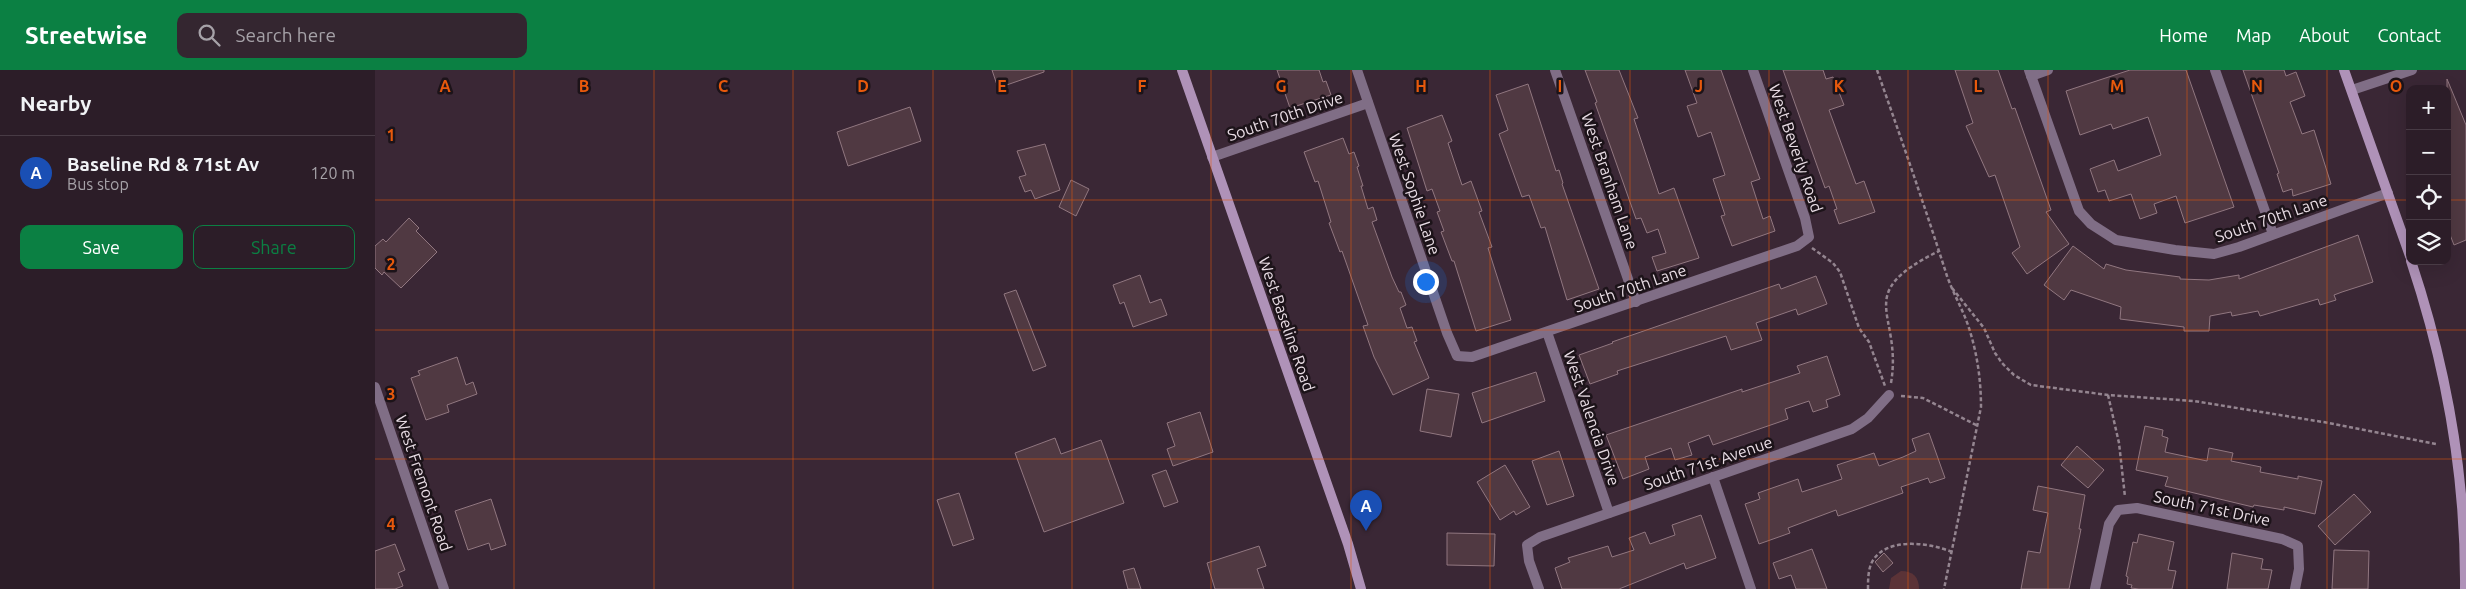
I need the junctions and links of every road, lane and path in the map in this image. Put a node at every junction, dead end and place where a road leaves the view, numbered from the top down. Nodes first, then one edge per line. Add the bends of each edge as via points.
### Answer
1 (1182, 70) edge
2 (1357, 70) edge
3 (1555, 70) edge
4 (1753, 70) edge
5 (1877, 70) edge
6 (2048, 70) edge
7 (2215, 70) edge
8 (2344, 70) edge
9 (2412, 70) edge
10 (2030, 73) edge
11 (2352, 90) junction
12 (1368, 104) junction
13 (1212, 157) junction
14 (2387, 193) junction
15 (2273, 234) junction
16 (1806, 239) junction
17 (2406, 245) edge
18 (1939, 251) junction
19 (2412, 265) edge
20 (1951, 287) junction
21 (1636, 302) junction
22 (1547, 332) junction
23 (1457, 356) joint
24 (375, 387) edge
25 (1889, 395) junction
26 (2108, 395) junction
27 (1978, 426) junction
28 (2436, 444) dead end
29 (1713, 477) junction
30 (2122, 509) junction
31 (1609, 513) junction
32 (1952, 552) junction
33 (2465, 559) edge
34 (444, 589) edge
35 (1361, 589) edge
36 (1539, 589) edge
37 (1751, 589) edge
38 (1868, 589) edge
39 (1943, 589) edge
40 (2095, 589) edge
41 (2295, 589) edge
42 (2465, 589) edge

1 - 13 main road, West Baseline Road
2 - 12 street, West Sophie Lane
3 - 21 street, West Branham Lane
4 - 16 street, West Beverly Road via 1805,218
5 - 18 path
6 - 10 street
7 - 15 street
8 - 11 main road
9 - 11 street
10 - 15 street, South 70th Lane via 2079,211 2104,234 2128,242 2214,254
11 - 14 main road
12 - 13 street, South 70th Drive
12 - 23 street, West Sophie Lane
13 - 35 main road, West Baseline Road
14 - 15 street, South 70th Lane
14 - 17 main road
16 - 21 street, South 70th Lane via 1797,246
16 - 25 path via 1840,272 1859,328 1869,342
18 - 20 path
18 - 25 path via 1903,271 1891,285 1885,304 1895,355
19 - 33 main road via 2426,304 2447,396 2460,487
20 - 26 path via 1985,328 1995,353 2014,375 2031,385
20 - 27 path via 1977,354 1981,384
21 - 22 street, South 70th Lane
22 - 23 street, South 70th Lane via 1472,357
22 - 31 street, West Valencia Drive
24 - 34 street, West Fremont Road
25 - 27 path via 1923,398
25 - 29 street, South 71st Avenue via 1868,418 1852,429
26 - 28 path via 2194,401
26 - 30 path via 2119,443
27 - 32 path
29 - 31 street, South 71st Avenue
29 - 37 street
30 - 40 street via 2109,524
30 - 41 street, South 71st Drive via 2137,508 2273,537 2298,546 2299,569
31 - 36 street, South 71st Avenue via 1540,537 1527,546
32 - 38 path via 1935,545 1906,543 1883,551 1871,563
32 - 39 path
33 - 42 main road

